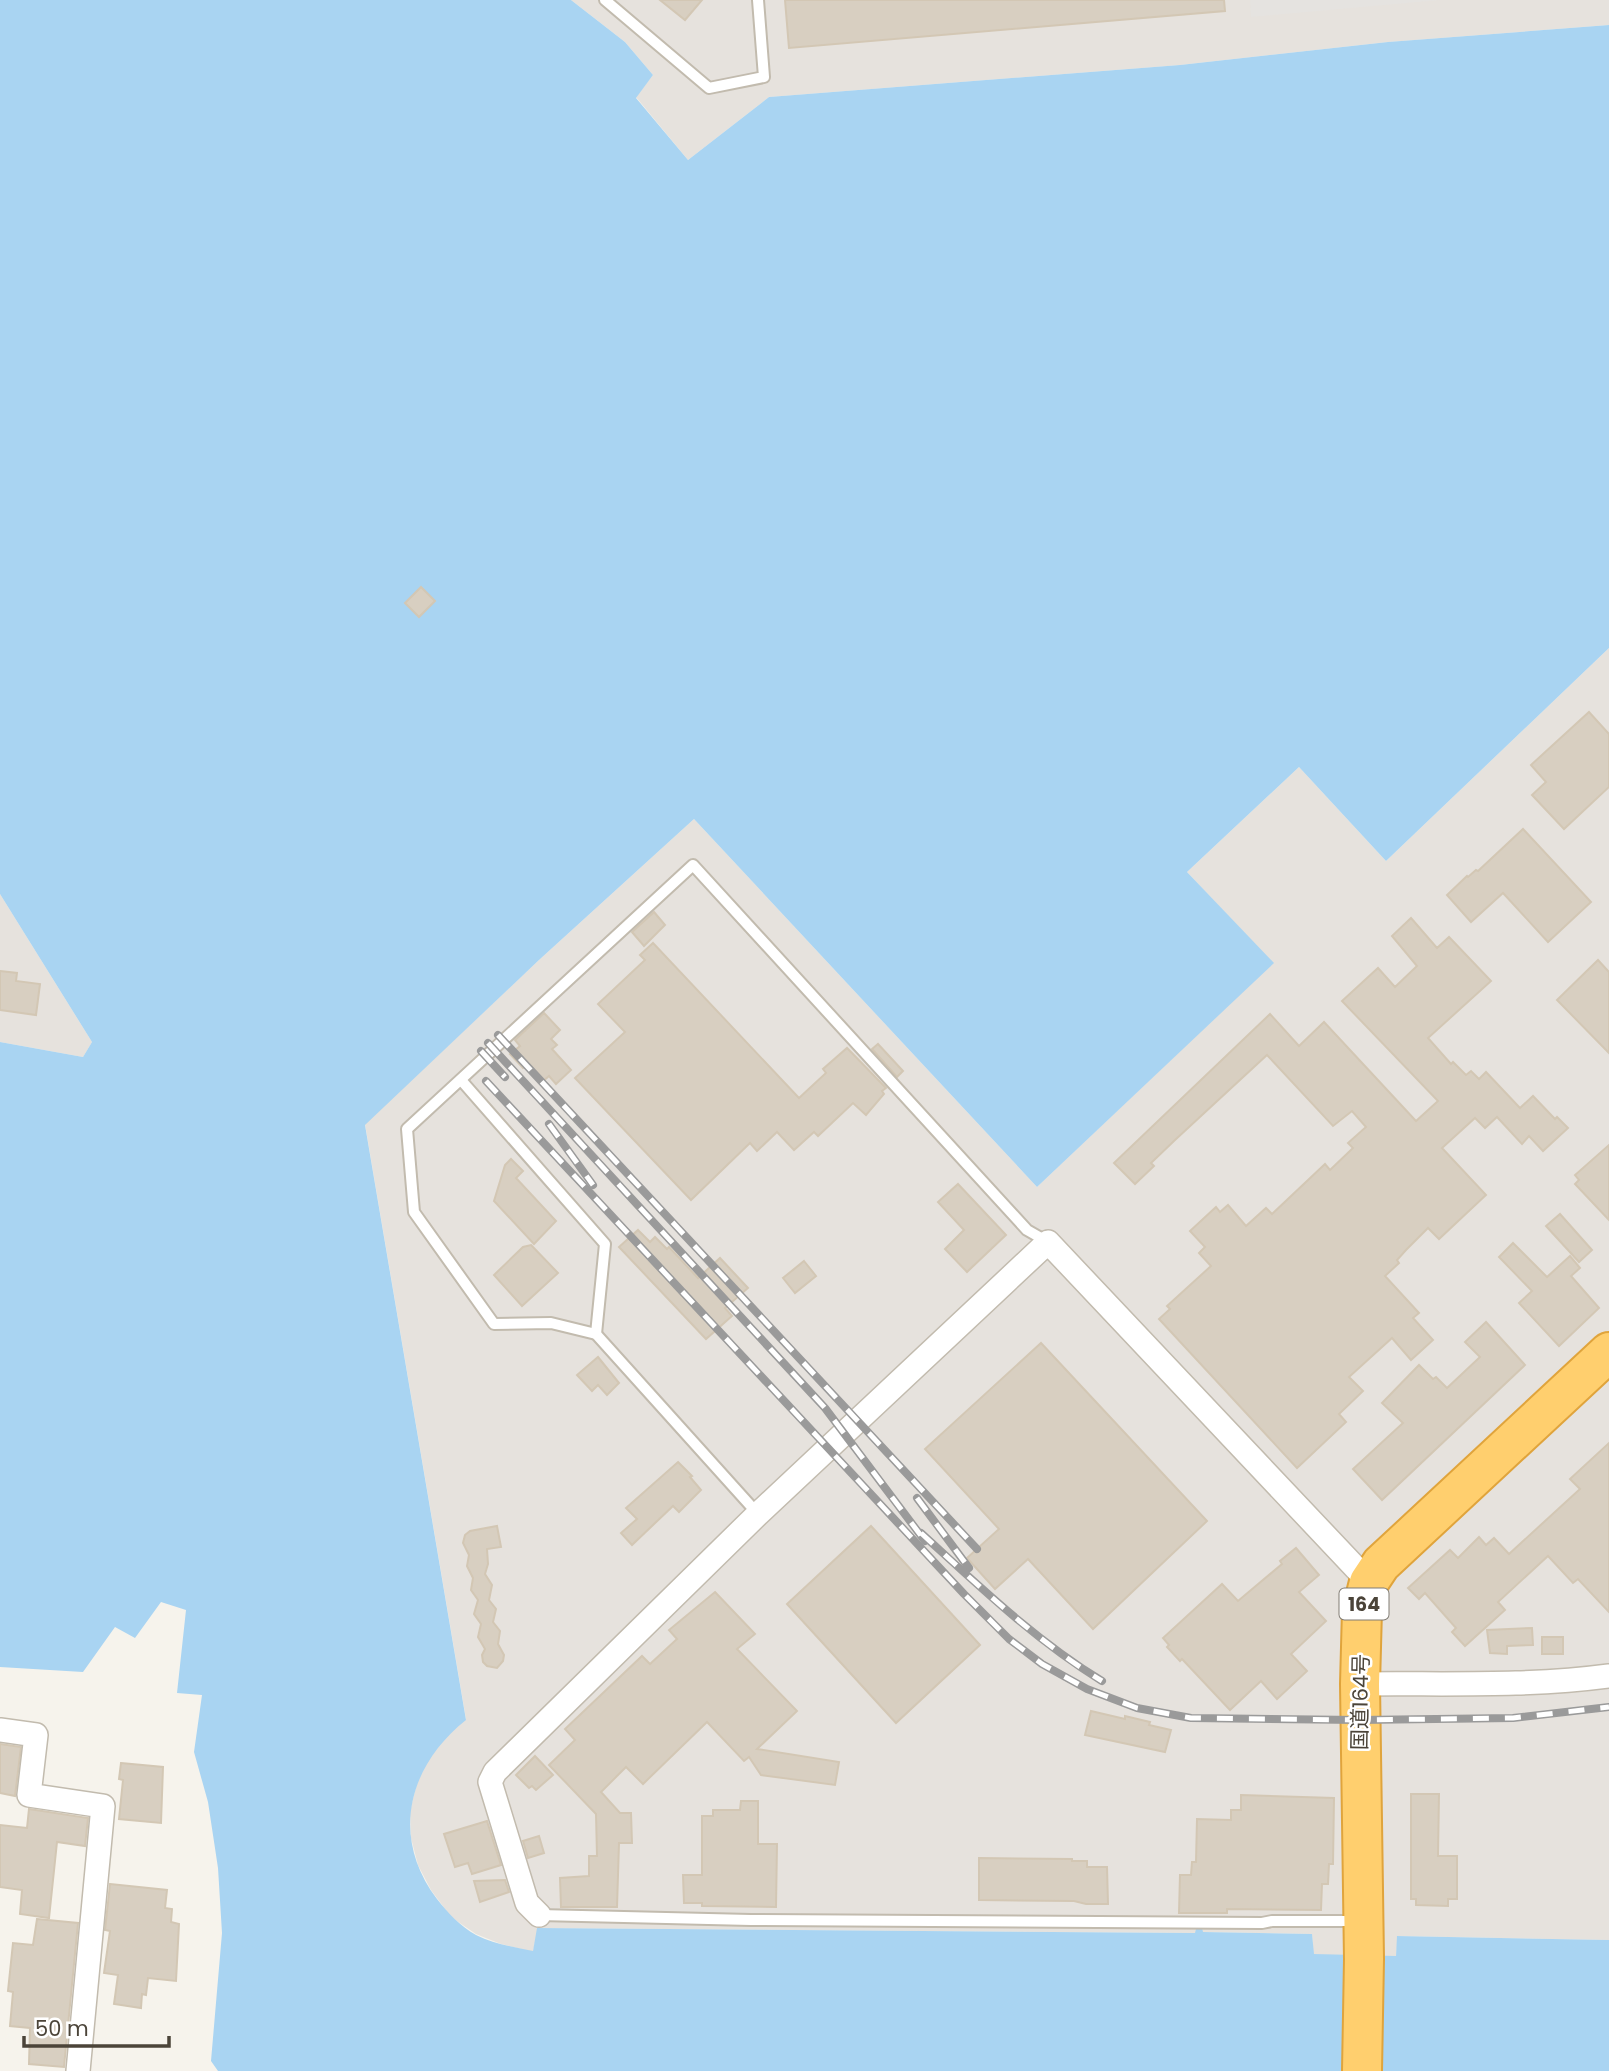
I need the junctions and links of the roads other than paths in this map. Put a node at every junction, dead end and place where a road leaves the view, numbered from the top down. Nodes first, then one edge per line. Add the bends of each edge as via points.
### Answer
1 (605, 0) edge
2 (758, 0) edge
3 (461, 1080) junction
4 (1048, 1242) junction
5 (596, 1334) junction
6 (1609, 1352) edge
7 (758, 1514) junction
8 (1369, 1582) junction
9 (1609, 1676) edge
10 (1360, 1684) junction
11 (0, 1730) edge
12 (539, 1915) joint
13 (1363, 1921) junction
14 (78, 2071) edge
15 (1362, 2071) edge

1 - 2 lane via 709,88 764,77
3 - 4 lane via 693,865 1027,1230
3 - 5 lane via 606,1244
3 - 5 lane via 407,1129 414,1212 494,1324 551,1323
4 - 7 street
4 - 8 street
5 - 7 lane
6 - 8 highway, 国道164号 / 164 via 1381,1564
7 - 12 street via 495,1772 490,1782 527,1903
8 - 10 highway, 国道164号 / 164 via 1363,1610
9 - 10 street
10 - 13 highway, 国道164号 / 164
11 - 14 street via 36,1735 29,1795 103,1806
12 - 13 lane
13 - 15 highway, 国道164号 / 164

